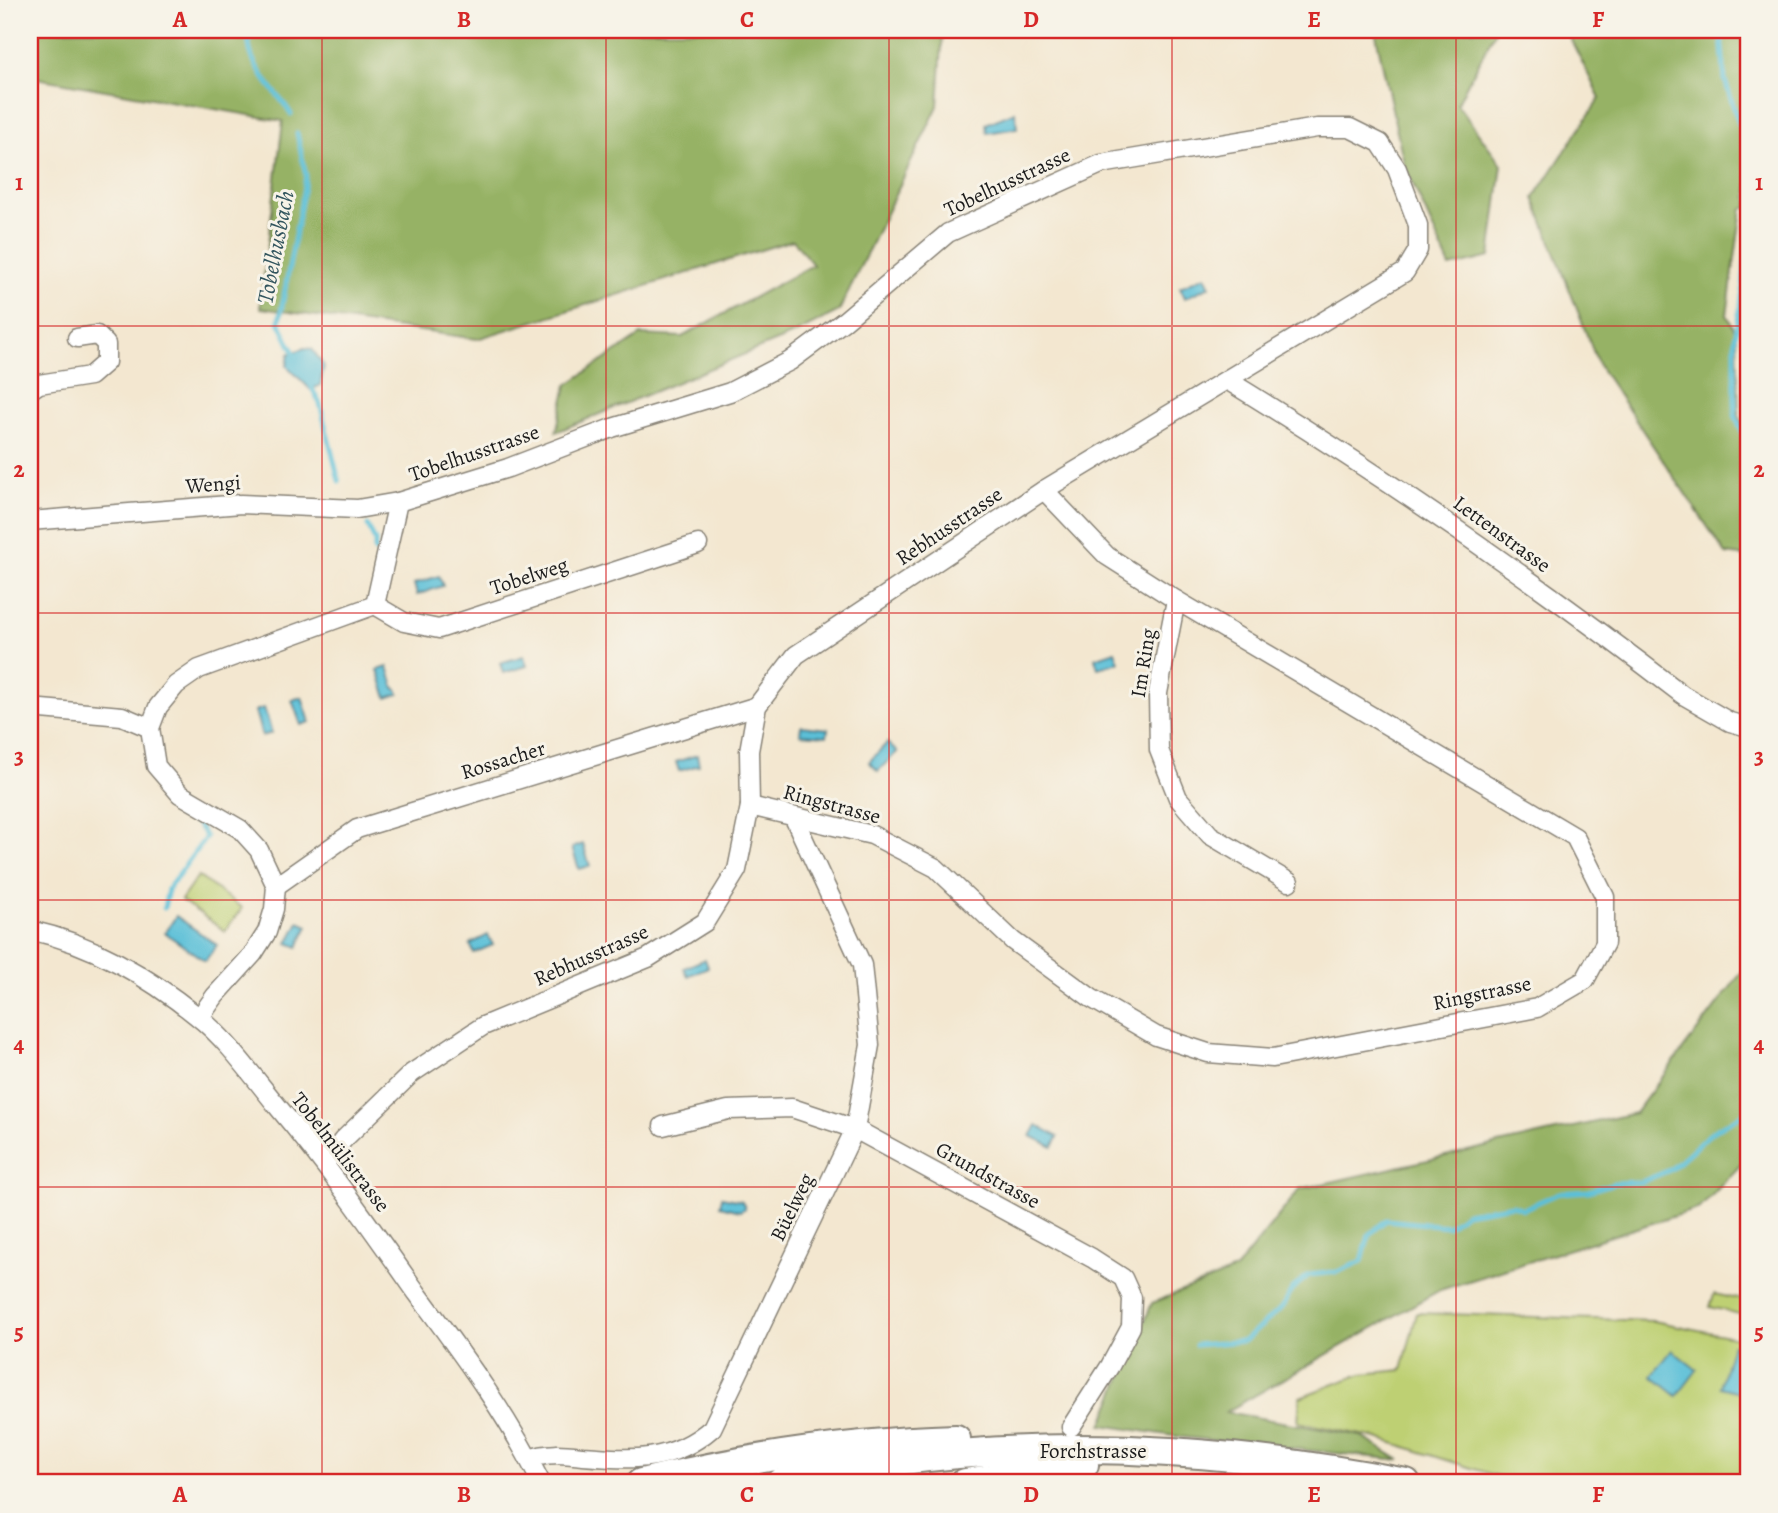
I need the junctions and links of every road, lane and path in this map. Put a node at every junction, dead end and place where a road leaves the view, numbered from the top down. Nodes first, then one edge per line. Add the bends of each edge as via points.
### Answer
1 (1101, 164) joint
2 (77, 338) dead end
3 (1227, 380) junction
4 (30, 390) edge
5 (1044, 490) junction
6 (398, 502) junction
7 (30, 521) edge
8 (698, 544) dead end
9 (1176, 600) junction
10 (375, 605) junction
11 (757, 705) junction
12 (30, 708) edge
13 (1748, 727) edge
14 (150, 728) junction
15 (750, 807) junction
16 (794, 818) junction
17 (1289, 882) dead end
18 (276, 886) junction
19 (30, 930) edge
20 (200, 1017) junction
21 (663, 1126) dead end
22 (855, 1129) junction
23 (325, 1163) junction
24 (1071, 1427) dead end
25 (1096, 1455) junction
26 (529, 1459) junction
27 (541, 1483) edge
28 (641, 1483) edge
29 (780, 1483) edge
30 (846, 1483) edge
31 (965, 1483) edge
32 (1338, 1483) edge
33 (1406, 1483) edge

1 - 3 street, Rebhusstrasse via 1317,128 1350,128 1380,143 1397,169 1418,225 1418,250 1405,272
1 - 6 street, Tobelhusstrasse via 948,233 790,361 730,393 612,428 508,468
2 - 4 street via 97,335 106,344 106,362 90,376 39,384
3 - 5 street, Rebhusstrasse
3 - 13 street, Lettenstrasse via 1416,500 1683,695
5 - 9 street, Ringstrasse via 1107,556
5 - 11 street, Rebhusstrasse via 796,655
6 - 7 street, Wengi via 357,509 241,504
6 - 10 street, Tobelhusstrasse
8 - 10 street, Tobelweg via 439,629 404,622
9 - 16 street, Ringstrasse via 1575,836 1605,897 1605,943 1585,979 1537,1008 1273,1058 1208,1052 1156,1036 1091,998 1013,941 936,868 872,835
9 - 17 street, Im Ring via 1158,693 1159,750 1178,798 1210,835
10 - 14 street via 199,670 176,685 158,707
11 - 15 street, Rebhusstrasse via 749,751
11 - 18 street, Rossacher via 357,829
12 - 14 street via 122,716
14 - 18 street via 156,766 180,794 240,830 260,850
15 - 16 street, Ringstrasse
15 - 23 street, Rebhusstrasse via 737,870 705,922 648,958 483,1026 412,1073
16 - 22 street, Büelweg via 862,965 870,1045
18 - 20 street via 267,932
19 - 20 street, Tobelmülistrasse via 104,954
20 - 23 street, Tobelmülistrasse
21 - 22 street, Grundstrasse via 728,1110 792,1108
22 - 24 street, Grundstrasse via 1123,1278 1132,1298 1131,1327
22 - 26 street, Büelweg via 712,1428 684,1448 645,1458 555,1453
23 - 26 street, Tobelmülistrasse via 453,1342
25 - 28 highway via 987,1440 912,1440 785,1455
25 - 29 highway, Forchstrasse via 1010,1451 914,1460
25 - 30 highway, Forchstrasse
25 - 31 highway
25 - 32 highway, Forchstrasse
25 - 33 highway, Forchstrasse via 1206,1454
26 - 27 street, Tobelmülistrasse

